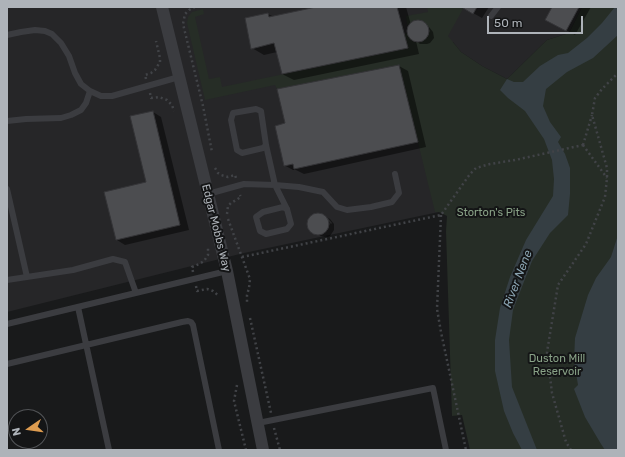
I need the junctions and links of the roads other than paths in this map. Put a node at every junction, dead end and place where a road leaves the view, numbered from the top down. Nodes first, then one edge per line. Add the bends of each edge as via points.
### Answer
1 (162, 7) edge
2 (498, 7) edge
3 (491, 16) dead end
4 (7, 35) edge
5 (179, 77) junction
6 (90, 91) junction
7 (7, 121) edge
8 (266, 145) junction
9 (395, 174) dead end
10 (275, 185) junction
11 (7, 189) edge
12 (208, 194) junction
13 (287, 209) junction
14 (227, 271) junction
15 (27, 277) junction
16 (7, 280) edge
17 (136, 293) junction
18 (78, 307) junction
19 (7, 324) edge
20 (87, 345) junction
21 (7, 364) edge
22 (258, 423) junction
23 (109, 450) edge
24 (219, 450) edge
25 (264, 450) edge
26 (446, 450) edge

1 - 5 street, Edgar Mobbs Way
2 - 3 lane
4 - 6 lane via 35,30 52,34 62,43 81,84
5 - 6 lane via 112,96 101,96
5 - 12 street, Edgar Mobbs Way
6 - 7 lane via 81,110 71,115
8 - 8 lane via 242,153 237,150 231,120 233,113 256,109 261,111
8 - 10 lane
9 - 10 lane via 399,193 392,202 347,210 337,207 323,192
10 - 12 lane via 244,184
10 - 13 lane
11 - 15 lane
12 - 14 street, Edgar Mobbs Way
13 - 13 lane via 291,224 287,229 266,234 260,232 256,217 263,212 283,207
14 - 17 lane
14 - 22 street, Edgar Mobbs Way
15 - 16 lane
15 - 17 lane via 73,270 114,259 125,262
17 - 18 lane
18 - 19 lane
18 - 20 lane
20 - 21 lane
20 - 23 lane
20 - 24 lane via 191,322
22 - 25 street, Edgar Mobbs Way
22 - 26 lane via 433,388

